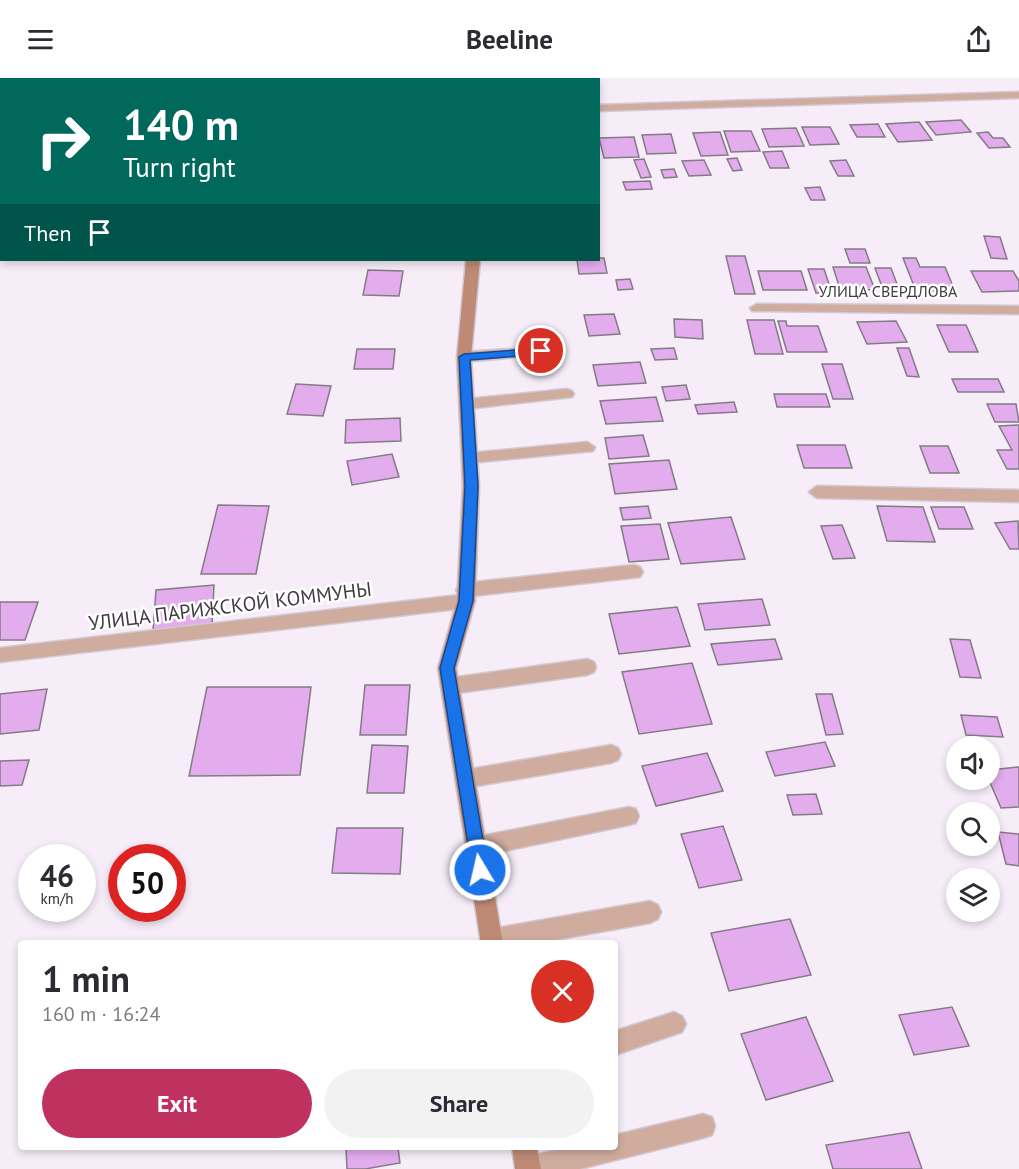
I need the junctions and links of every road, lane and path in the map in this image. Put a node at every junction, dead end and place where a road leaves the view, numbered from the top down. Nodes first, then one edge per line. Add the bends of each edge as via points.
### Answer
1 (1019, 95) edge
2 (600, 108) edge
3 (473, 261) edge
4 (757, 308) dead end
5 (1019, 310) edge
6 (557, 350) dead end
7 (464, 357) junction
8 (567, 394) dead end
9 (467, 404) junction
10 (587, 447) dead end
11 (470, 458) junction
12 (817, 492) dead end
13 (1019, 496) edge
14 (634, 572) dead end
15 (466, 595) junction
16 (0, 655) edge
17 (587, 667) dead end
18 (450, 686) junction
19 (612, 754) dead end
20 (465, 779) junction
21 (629, 816) dead end
22 (476, 847) junction
23 (650, 912) dead end
24 (491, 940) edge
25 (502, 940) edge
26 (674, 1024) dead end
27 (618, 1042) edge
28 (703, 1126) dead end
29 (618, 1147) edge
30 (525, 1150) edge
31 (605, 1150) edge
32 (528, 1169) edge

1 - 2 street
3 - 7 main road
4 - 5 street, УЛИЦА СВЕРДЛОВА
6 - 7 street
7 - 9 main road
8 - 9 street
9 - 11 main road
10 - 11 street
11 - 15 main road
12 - 13 street
14 - 15 street, УЛИЦА ПАРИЖСКОЙ КОММУНЫ
15 - 16 street, УЛИЦА ПАРИЖСКОЙ КОММУНЫ
15 - 18 main road via 447,668
17 - 18 street
18 - 20 main road
19 - 20 street
20 - 22 main road
21 - 22 street
22 - 24 main road
23 - 25 street
26 - 27 street
28 - 29 street
30 - 32 main road
31 - 32 street

